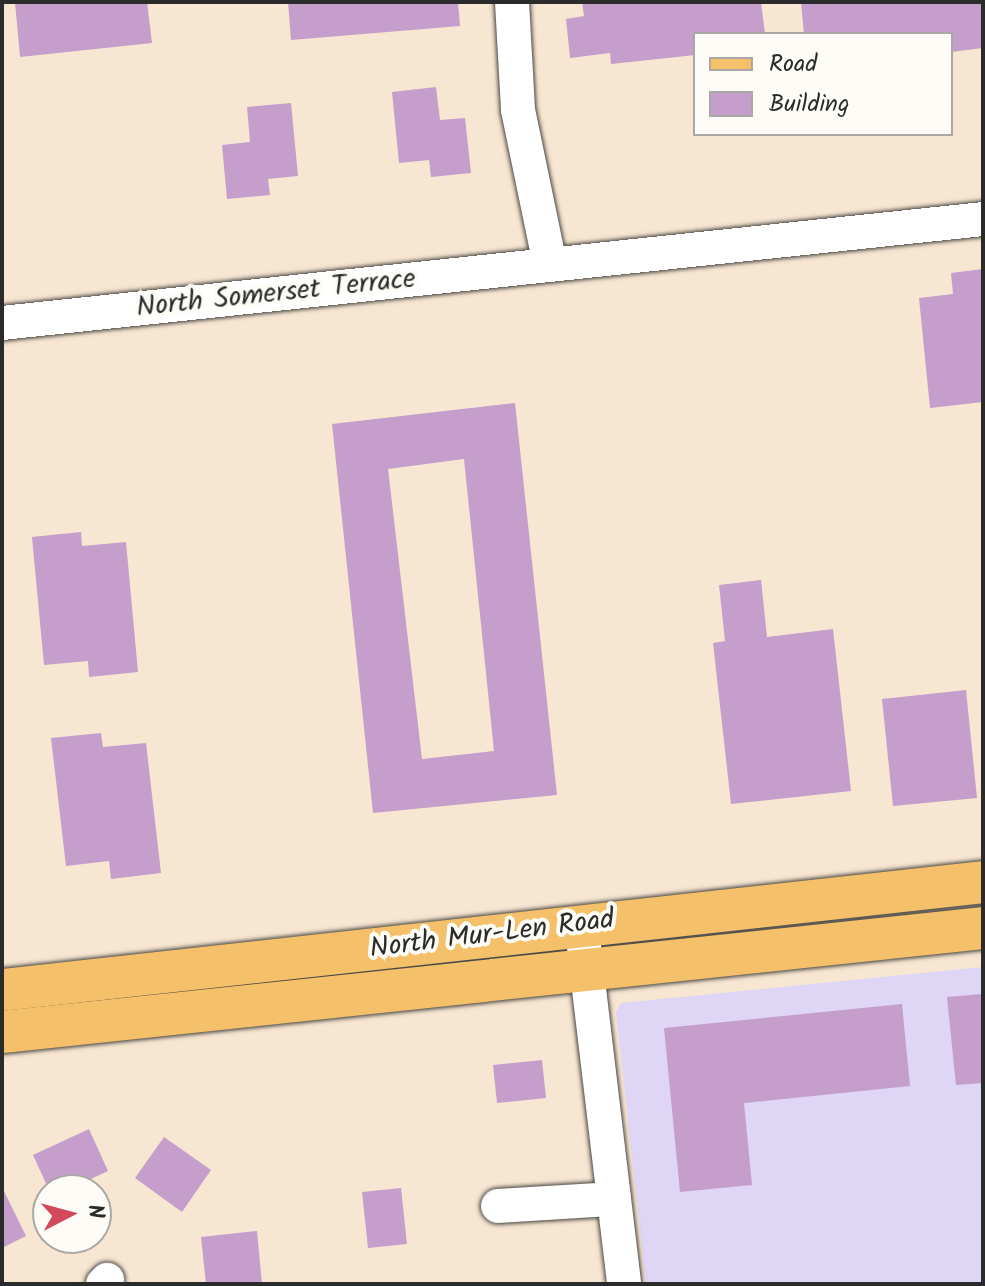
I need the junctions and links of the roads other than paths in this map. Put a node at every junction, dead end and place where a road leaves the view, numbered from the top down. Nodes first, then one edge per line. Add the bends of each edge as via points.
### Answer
1 (512, 2) edge
2 (983, 219) edge
3 (550, 264) junction
4 (2, 323) edge
5 (983, 882) edge
6 (582, 924) junction
7 (983, 928) edge
8 (587, 973) junction
9 (2, 990) edge
10 (2, 1032) edge
11 (614, 1199) junction
12 (498, 1206) dead end
13 (624, 1284) edge

1 - 3 street via 518,110
2 - 3 street, North Somerset Terrace
3 - 4 street, North Somerset Terrace
5 - 6 main road, North Mur-Len Road
6 - 8 street
6 - 9 main road, North Mur-Len Road
7 - 8 main road, North Mur-Len Road
8 - 10 main road, North Mur-Len Road
8 - 11 street
11 - 12 street
11 - 13 street

